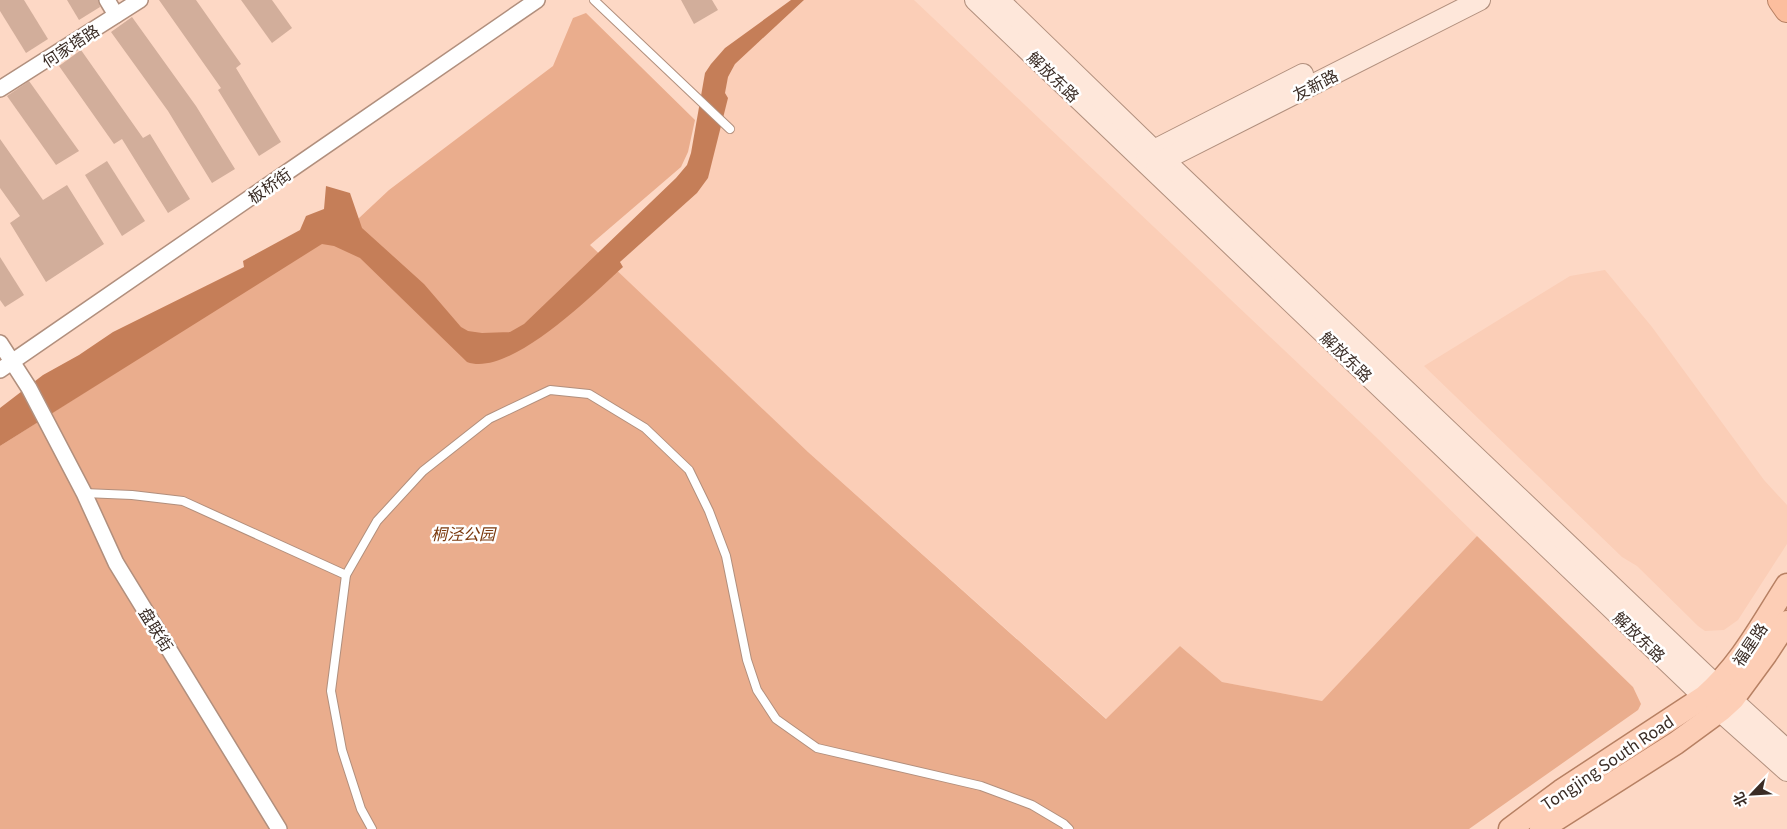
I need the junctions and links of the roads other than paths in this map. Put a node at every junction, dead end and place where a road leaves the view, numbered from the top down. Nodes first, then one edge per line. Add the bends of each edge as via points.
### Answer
1 (107, 0) edge
2 (140, 0) edge
3 (537, 0) edge
4 (594, 0) edge
5 (975, 0) edge
6 (999, 0) edge
7 (1450, 0) edge
8 (1480, 0) edge
9 (1780, 0) edge
10 (1787, 10) edge
11 (116, 15) junction
12 (0, 89) edge
13 (730, 129) dead end
14 (1153, 161) junction
15 (0, 343) edge
16 (6, 366) edge
17 (84, 493) junction
18 (346, 575) junction
19 (1787, 585) edge
20 (1787, 622) edge
21 (1719, 698) junction
22 (1787, 750) edge
23 (1787, 771) edge
24 (279, 829) edge
25 (372, 829) edge
26 (1069, 829) edge
27 (1510, 829) edge
28 (1541, 829) edge

1 - 11 street
2 - 11 street, 何家塔路
3 - 16 street, 板桥街
4 - 13 lane
5 - 14 main road, 解放东路
6 - 14 main road, 解放东路
7 - 14 main road, 友新路
8 - 14 main road, 友新路
9 - 10 highway
11 - 12 street, 何家塔路
14 - 21 main road, 解放东路
15 - 16 street, 盘联街
16 - 17 street, 盘联街 via 29,388
17 - 18 lane via 184,502
17 - 24 street, 盘联街 via 116,563
18 - 25 lane via 331,691 342,750 361,809
18 - 26 lane via 384,514 423,471 489,419 550,390 589,394 645,428 688,470 709,511 726,556 747,660 758,690 776,719 817,748 982,786 1032,805
19 - 21 main road, 福星路
20 - 21 main road, 福星路 via 1766,654
21 - 22 main road
21 - 23 main road
21 - 27 main road, Tongjing South Road via 1561,791
21 - 28 main road, Tongjing South Road via 1676,743

